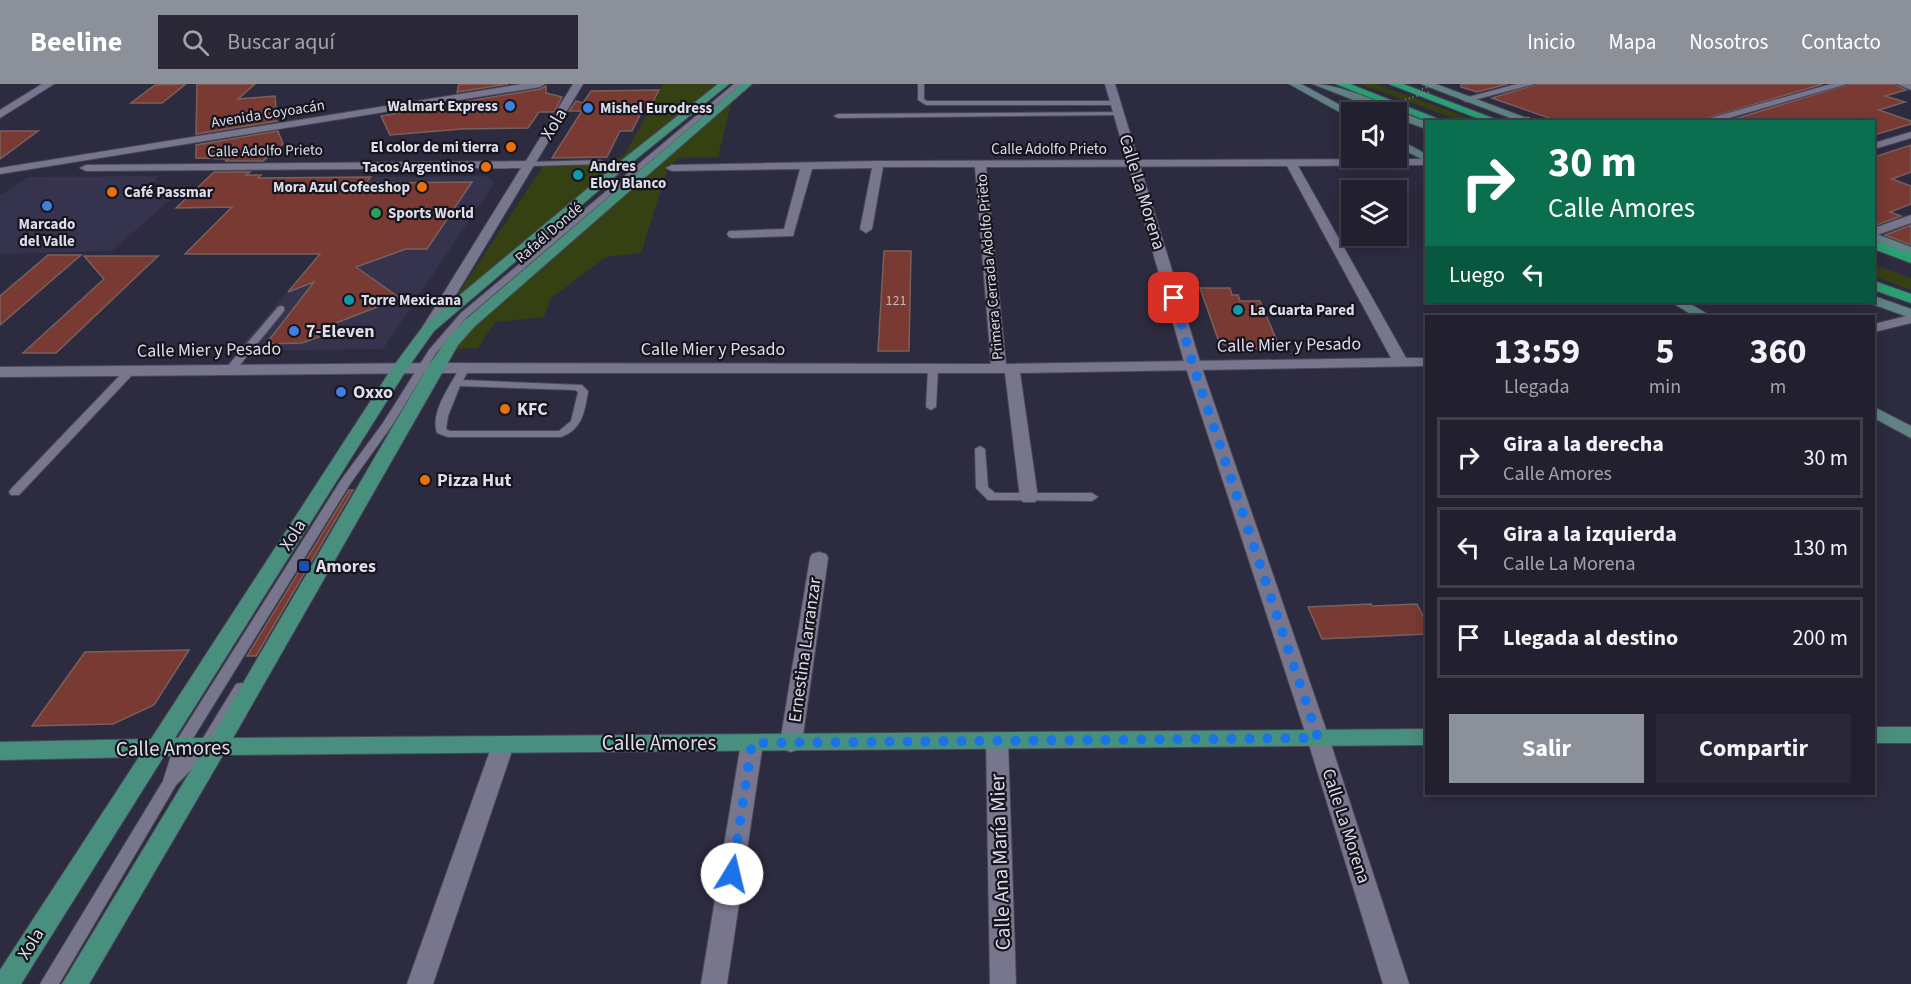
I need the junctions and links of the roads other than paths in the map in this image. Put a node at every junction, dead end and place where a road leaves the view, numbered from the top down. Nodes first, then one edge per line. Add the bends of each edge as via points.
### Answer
1 (49, 84) edge
2 (540, 84) edge
3 (578, 84) edge
4 (724, 84) edge
5 (738, 84) edge
6 (747, 84) edge
7 (921, 84) edge
8 (1110, 84) edge
9 (1288, 84) edge
10 (1294, 84) edge
11 (1318, 84) edge
12 (1341, 84) edge
13 (1394, 84) edge
14 (1530, 84) edge
15 (1842, 84) edge
16 (1902, 84) edge
17 (505, 87) edge
18 (1911, 87) edge
19 (1426, 88) edge
20 (1315, 96) junction
21 (1466, 99) junction
22 (1369, 102) edge
23 (1117, 108) junction
24 (1341, 110) edge
25 (0, 115) edge
26 (838, 116) dead end
27 (1407, 118) edge
28 (1436, 120) edge
29 (1493, 120) edge
30 (1528, 120) edge
31 (1708, 120) edge
32 (1425, 126) edge
33 (1911, 135) edge
34 (1875, 146) edge
35 (1407, 148) edge
36 (129, 152) junction
37 (1425, 159) edge
38 (1425, 160) edge
39 (600, 162) dead end
40 (1135, 163) junction
41 (1291, 163) junction
42 (530, 164) junction
43 (879, 164) junction
44 (980, 164) junction
45 (807, 165) junction
46 (17, 168) junction
47 (119, 168) junction
48 (672, 168) dead end
49 (0, 169) edge
50 (1911, 219) edge
51 (866, 229) dead end
52 (1875, 232) edge
53 (733, 234) dead end
54 (1875, 237) edge
55 (1875, 245) edge
56 (1911, 251) edge
57 (1875, 256) edge
58 (1911, 259) edge
59 (1911, 270) edge
60 (1875, 285) edge
61 (1911, 299) edge
62 (1875, 300) edge
63 (1680, 303) edge
64 (281, 309) dead end
65 (1911, 314) edge
66 (1702, 315) edge
67 (1911, 319) edge
68 (429, 328) junction
69 (1875, 328) edge
70 (1425, 362) edge
71 (1401, 363) junction
72 (1193, 365) junction
73 (400, 368) junction
74 (428, 368) junction
75 (465, 368) junction
76 (933, 369) junction
77 (1005, 369) junction
78 (230, 370) junction
79 (130, 371) junction
80 (0, 372) edge
81 (457, 382) junction
82 (931, 407) dead end
83 (1875, 413) edge
84 (388, 424) junction
85 (1911, 433) edge
86 (980, 449) dead end
87 (15, 492) dead end
88 (1029, 498) junction
89 (1092, 498) dead end
90 (819, 558) dead end
91 (1875, 735) edge
92 (1911, 735) edge
93 (1425, 737) edge
94 (1318, 738) junction
95 (997, 741) junction
96 (791, 742) junction
97 (752, 743) junction
98 (503, 745) junction
99 (180, 747) junction
100 (211, 747) junction
101 (156, 748) junction
102 (0, 751) edge
103 (170, 782) junction
104 (6, 984) edge
105 (49, 984) edge
106 (75, 984) edge
107 (420, 984) edge
108 (714, 984) edge
109 (1003, 984) edge
110 (1396, 984) edge

1 - 25 street
2 - 17 street, Avenida Coyoacán
3 - 42 street, Xola
4 - 68 main road, Rafaél Dondé
5 - 74 lane via 464,315 439,342
6 - 74 main road, Rafaél Dondé via 470,323
7 - 23 lane via 921,100 926,104
8 - 23 street, Calle La Morena
9 - 20 main road
10 - 20 main road
11 - 22 main road
12 - 28 highway
13 - 29 highway
14 - 21 street
15 - 31 street
16 - 18 street
17 - 36 street, Avenida Coyoacán
19 - 21 main road
20 - 24 main road
21 - 30 main road
23 - 26 lane
23 - 40 street, Calle La Morena
27 - 32 main road
33 - 34 street
35 - 37 main road
36 - 46 street, Avenida Coyoacán
36 - 47 street via 114,163
38 - 41 street, Calle Adolfo Prieto
39 - 42 lane
40 - 41 street, Calle Adolfo Prieto
40 - 44 street, Calle Adolfo Prieto
40 - 72 street, Calle La Morena
41 - 71 street
42 - 47 street, Calle Adolfo Prieto
42 - 68 street, Xola
43 - 44 street, Calle Adolfo Prieto
43 - 45 street, Calle Adolfo Prieto
43 - 51 street
44 - 77 street, Primera Cerrada Adolfo Prieto
45 - 48 street, Calle Adolfo Prieto
45 - 53 street via 789,233
46 - 47 street, Calle Adolfo Prieto
46 - 49 street, Calle Adolfo Prieto
50 - 52 street
54 - 56 main road
55 - 58 highway
57 - 59 highway
60 - 61 highway
62 - 65 main road
63 - 66 main road
64 - 78 lane
67 - 69 street
68 - 73 main road, Xola
70 - 71 street, Calle Mier y Pesado
71 - 72 street, Calle Mier y Pesado
72 - 77 street, Calle Mier y Pesado
72 - 94 street, Calle La Morena
73 - 74 street, Calle Mier y Pesado
73 - 78 street, Calle Mier y Pesado
73 - 101 main road, Xola
74 - 75 street, Calle Mier y Pesado
74 - 84 lane
74 - 100 main road
75 - 76 street, Calle Mier y Pesado
75 - 81 lane
76 - 77 street, Calle Mier y Pesado
76 - 82 lane
77 - 88 street, Primera Cerrada Adolfo Prieto
78 - 79 street, Calle Mier y Pesado
79 - 80 street, Calle Mier y Pesado
79 - 87 lane
81 - 81 lane via 440,423 441,431 448,434 561,434 577,421 583,391 578,387
83 - 85 main road
84 - 99 lane via 345,483
84 - 100 lane via 364,483
86 - 88 lane via 985,493 1000,498
88 - 89 lane
90 - 96 street, Ernestina Larranzar
91 - 92 main road
93 - 94 main road, Calle Amores
94 - 95 main road, Calle Amores
94 - 110 street, Calle La Morena
95 - 96 main road, Calle Amores
95 - 109 street, Calle Ana María Mier
96 - 97 main road, Calle Amores
97 - 98 main road, Calle Amores
97 - 108 street
98 - 100 main road, Calle Amores
98 - 107 street
99 - 100 main road, Calle Amores
99 - 101 main road, Calle Amores
99 - 103 lane
100 - 103 lane
100 - 106 main road
101 - 102 main road, Calle Amores
101 - 104 main road, Xola
103 - 105 lane

